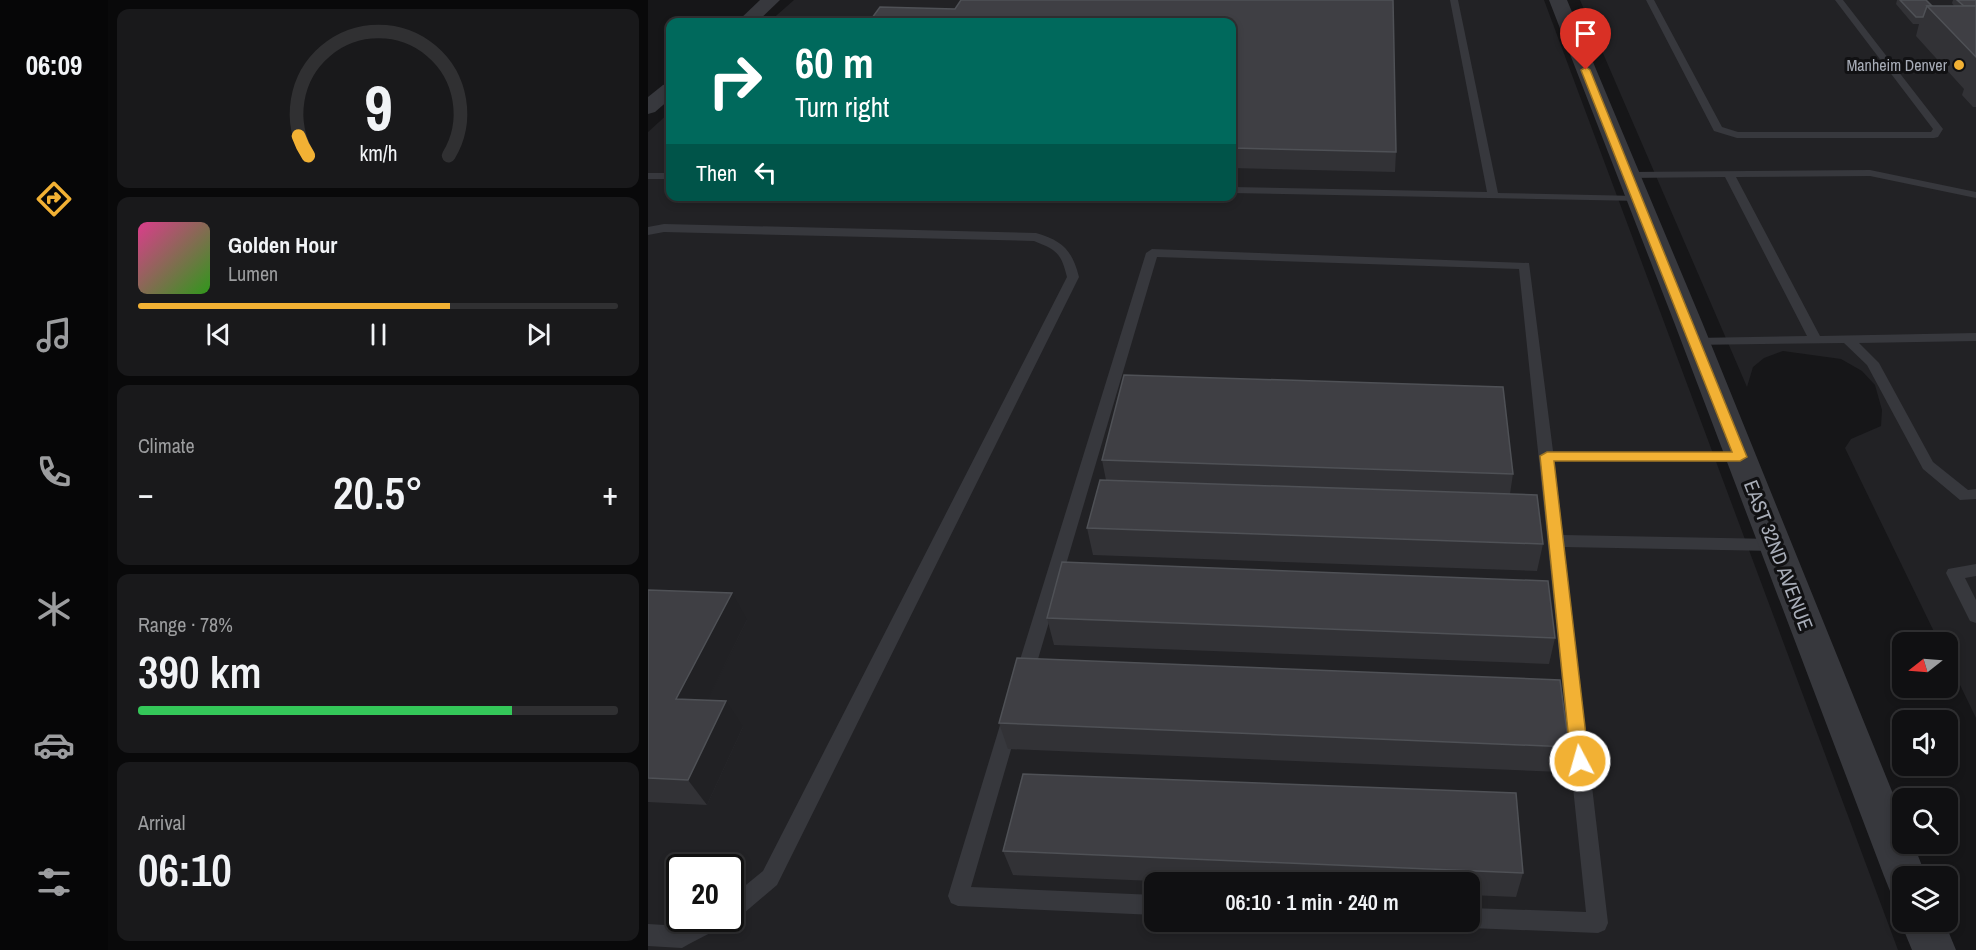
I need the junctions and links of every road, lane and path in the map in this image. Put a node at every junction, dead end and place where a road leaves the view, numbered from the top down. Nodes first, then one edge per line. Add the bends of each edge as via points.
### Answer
1 (771, 0) edge
2 (1454, 0) edge
3 (1558, 0) edge
4 (1650, 0) edge
5 (1839, 0) edge
6 (751, 18) edge
7 (666, 92) edge
8 (648, 108) edge
9 (1729, 174) junction
10 (648, 176) edge
11 (666, 176) edge
12 (1633, 187) junction
13 (1236, 190) edge
14 (1976, 195) edge
15 (1492, 196) junction
16 (648, 231) edge
17 (1976, 337) edge
18 (1846, 339) junction
19 (1816, 340) junction
20 (1695, 342) junction
21 (1547, 456) junction
22 (1740, 457) junction
23 (1976, 494) edge
24 (1557, 541) junction
25 (1775, 545) junction
26 (1976, 570) edge
27 (1976, 616) edge
28 (1021, 687) edge
29 (1014, 709) edge
30 (1901, 866) edge
31 (744, 900) edge
32 (1144, 904) edge
33 (1480, 918) edge
34 (692, 932) edge
35 (1927, 932) edge
36 (648, 935) edge
37 (1934, 950) edge

1 - 6 street
2 - 15 lane
3 - 12 street, EAST 32ND AVENUE
4 - 5 lane via 1718,129 1737,135 1934,135 1938,129
7 - 8 street
9 - 12 lane
9 - 14 lane via 1870,173
9 - 19 lane
10 - 11 lane
12 - 15 lane
12 - 20 street, EAST 32ND AVENUE
13 - 15 lane
16 - 31 lane via 1036,237 1060,247 1072,277 770,878
17 - 18 lane
18 - 19 lane
18 - 23 lane via 1872,363 1928,465 1965,496
19 - 20 lane
20 - 22 street, EAST 32ND AVENUE
21 - 22 lane
21 - 24 lane
21 - 28 lane via 1524,266 1152,253
22 - 25 street, EAST 32ND AVENUE
24 - 25 lane
24 - 33 lane via 1598,923
25 - 30 street, EAST 32ND AVENUE
26 - 27 lane via 1954,573
29 - 32 lane via 958,896
34 - 36 lane via 682,937
35 - 37 street

